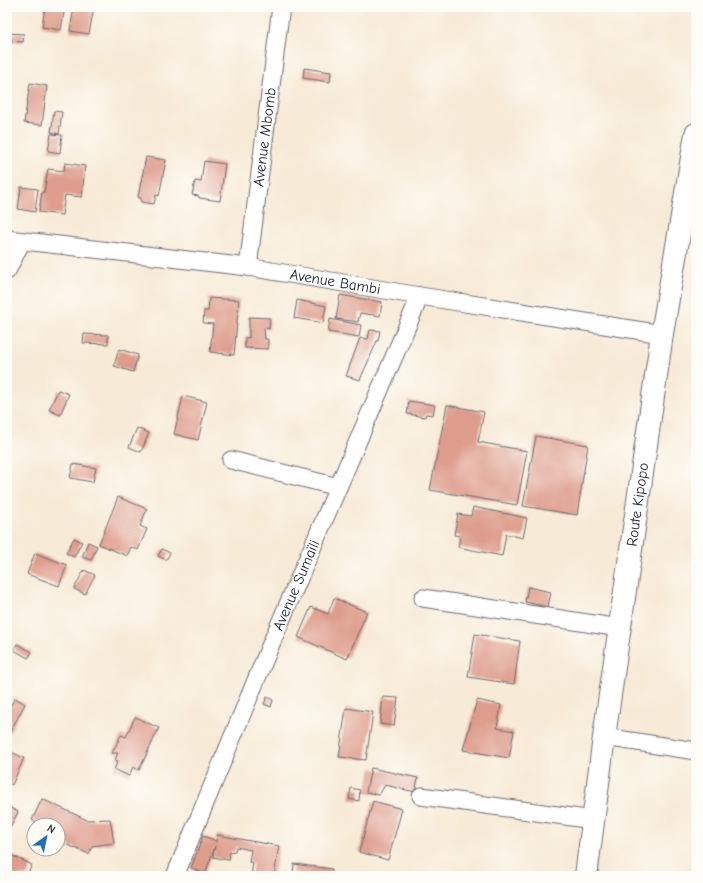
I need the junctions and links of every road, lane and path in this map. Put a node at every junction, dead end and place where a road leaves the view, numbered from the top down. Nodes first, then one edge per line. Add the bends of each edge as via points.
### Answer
1 (281, 7) edge
2 (696, 134) edge
3 (14, 240) edge
4 (248, 267) junction
5 (7, 272) edge
6 (420, 296) junction
7 (662, 334) junction
8 (231, 460) dead end
9 (338, 487) junction
10 (423, 598) dead end
11 (620, 628) junction
12 (604, 737) junction
13 (696, 751) edge
14 (421, 796) dead end
15 (593, 820) junction
16 (175, 876) edge
17 (586, 876) edge

1 - 4 street, Avenue Mbomb
2 - 7 main road, Route Kipopo
3 - 4 street, Avenue Bambi
3 - 5 street
4 - 6 street, Avenue Bambi
6 - 7 street, Avenue Bambi
6 - 9 street, Avenue Sumaïli
7 - 11 main road, Route Kipopo
8 - 9 street
9 - 16 street, Avenue Sumaïli
10 - 11 street
11 - 12 main road, Route Kipopo
12 - 13 street
12 - 15 main road, Route Kipopo
14 - 15 street
15 - 17 main road, Route Kipopo

